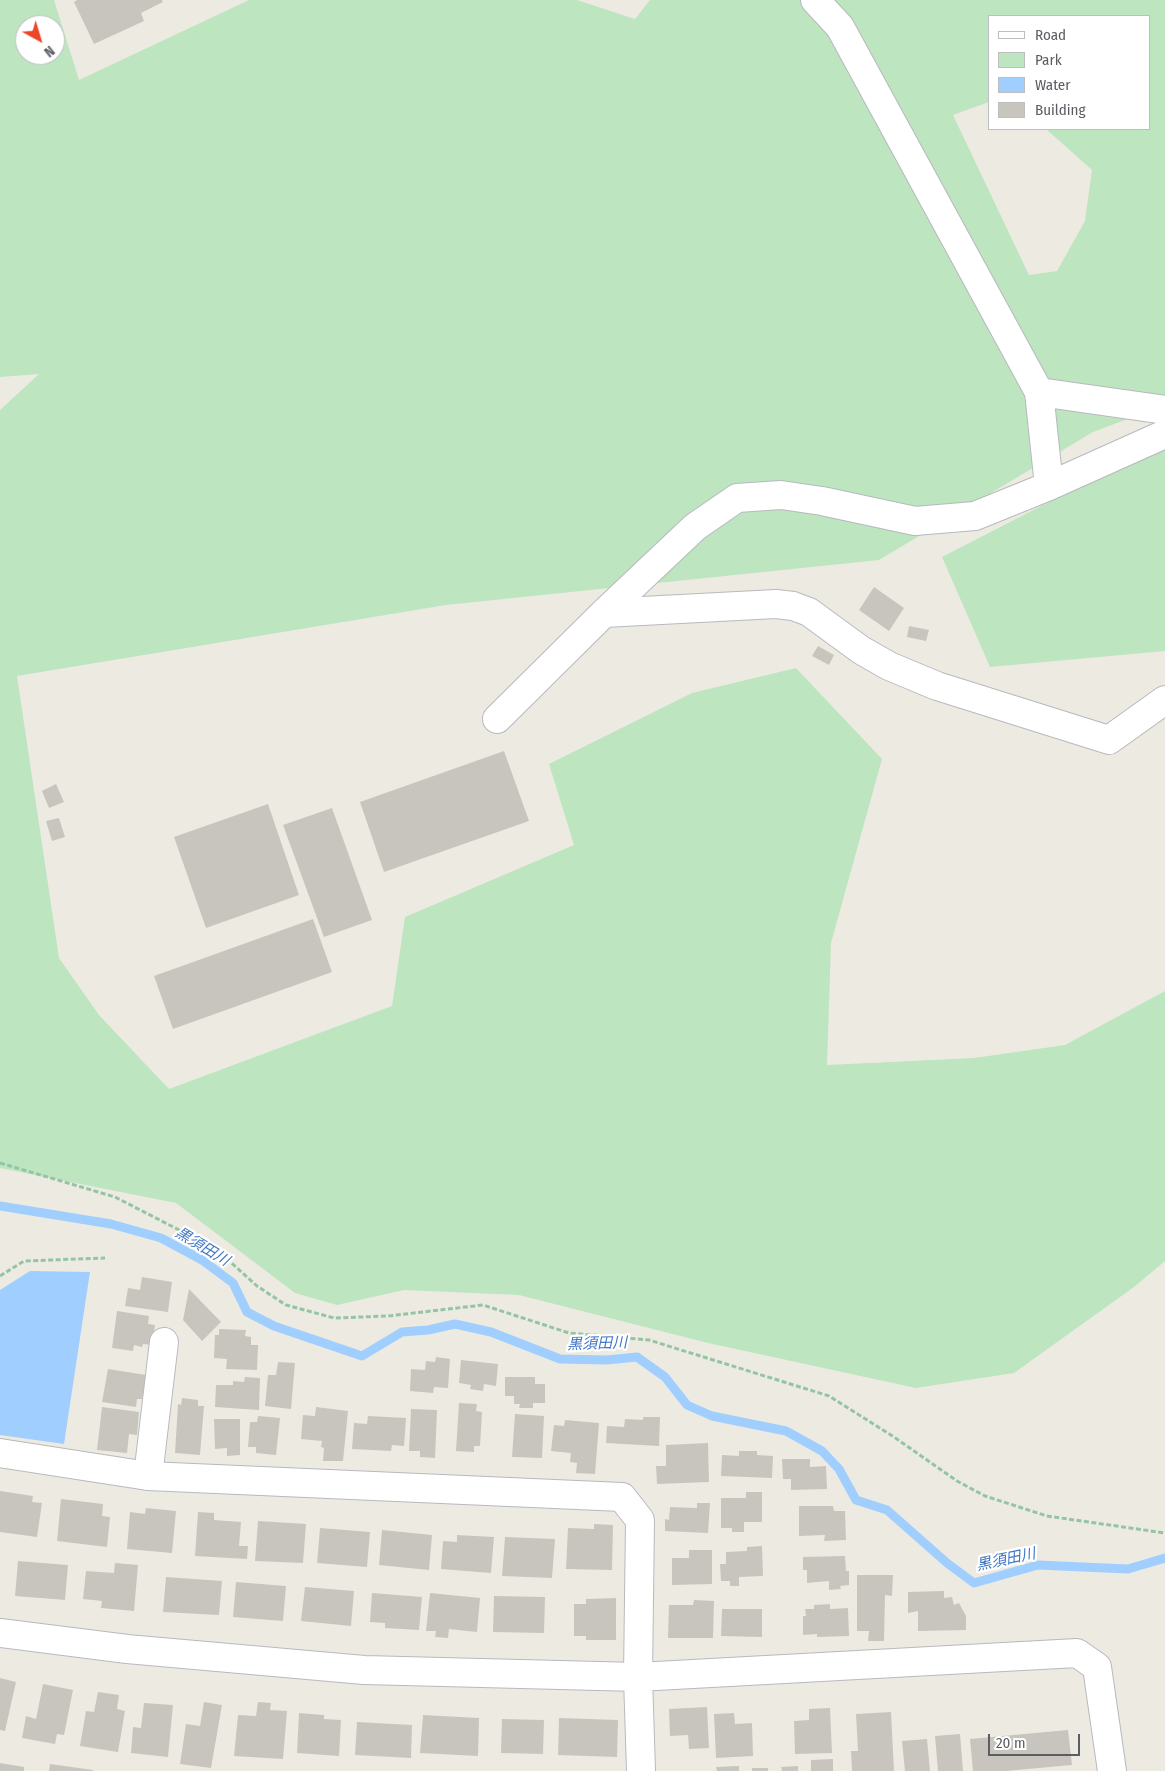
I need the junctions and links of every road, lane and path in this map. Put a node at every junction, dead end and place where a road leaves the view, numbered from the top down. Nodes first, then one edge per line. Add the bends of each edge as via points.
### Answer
1 (815, 0) edge
2 (1039, 392) junction
3 (1165, 410) edge
4 (1165, 434) edge
5 (1049, 486) junction
6 (604, 613) junction
7 (1165, 700) edge
8 (497, 718) dead end
9 (0, 1163) edge
10 (104, 1258) dead end
11 (0, 1276) edge
12 (164, 1342) dead end
13 (0, 1453) edge
14 (148, 1476) junction
15 (1165, 1533) edge
16 (0, 1633) edge
17 (638, 1677) junction
18 (641, 1771) edge
19 (1112, 1771) edge

1 - 2 street via 840,28
2 - 3 street
2 - 5 street
4 - 5 street
5 - 6 street via 975,516 915,521 781,495 737,498 695,527
6 - 7 street via 776,604 793,606 809,612 861,650 921,680 1109,740
6 - 8 street
9 - 15 path via 115,1197 216,1249 257,1286 286,1305 334,1318 388,1316 483,1305 570,1333 649,1340 829,1396 985,1496 1047,1516
10 - 11 path via 24,1262
12 - 14 street
13 - 14 street
14 - 17 street via 622,1497 640,1520
16 - 17 street via 127,1649 364,1670
17 - 18 street
17 - 19 street via 1077,1653 1097,1667

